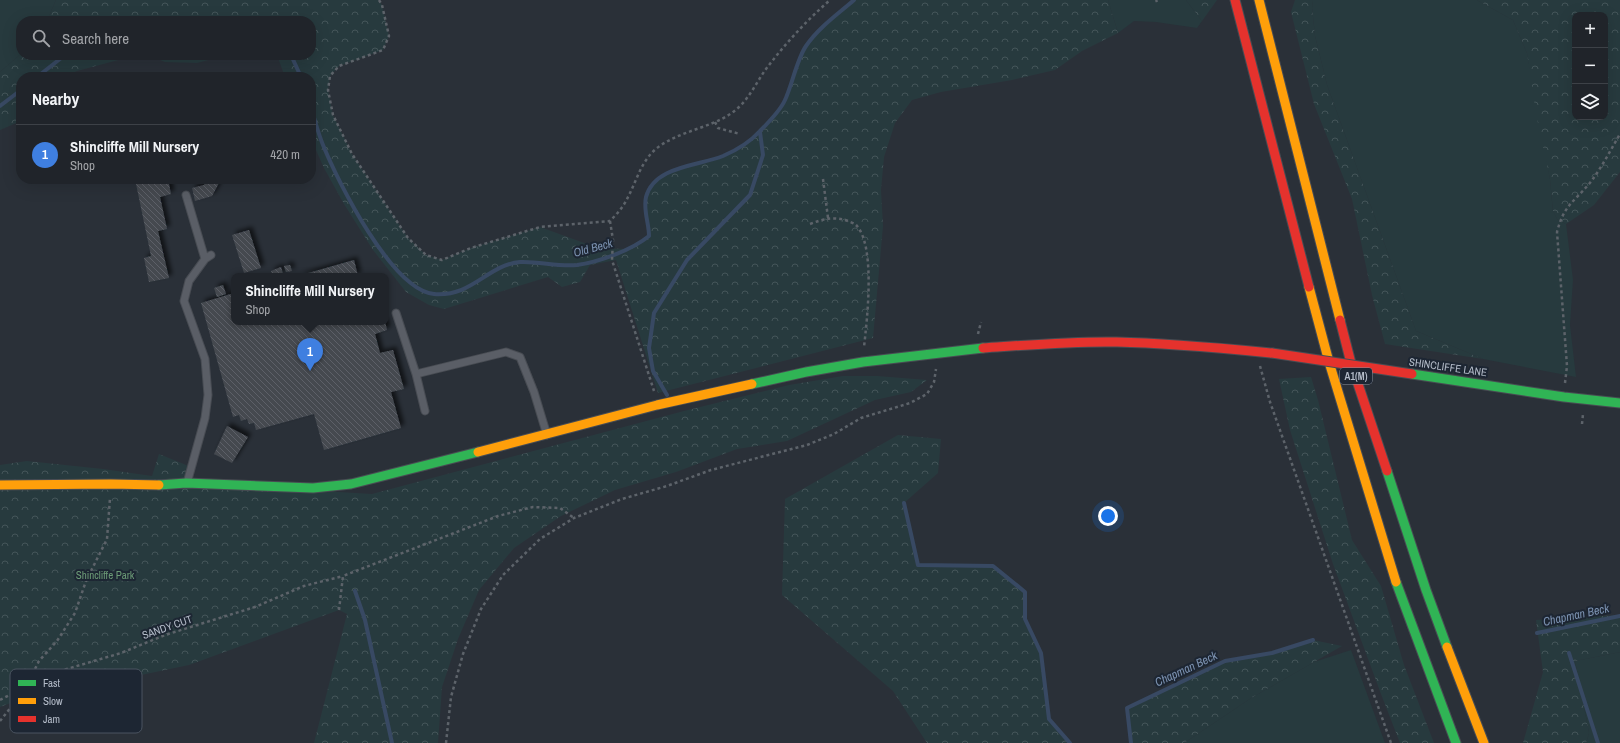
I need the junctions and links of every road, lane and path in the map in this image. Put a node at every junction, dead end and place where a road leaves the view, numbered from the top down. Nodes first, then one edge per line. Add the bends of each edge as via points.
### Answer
1 (378, 0) edge
2 (830, 0) edge
3 (1236, 0) edge
4 (1259, 0) edge
5 (715, 122) junction
6 (740, 134) dead end
7 (1620, 134) edge
8 (824, 180) dead end
9 (186, 195) dead end
10 (828, 218) junction
11 (610, 221) junction
12 (810, 224) dead end
13 (396, 313) dead end
14 (936, 352) junction
15 (1258, 352) junction
16 (863, 362) junction
17 (416, 374) junction
18 (1564, 397) junction
19 (1620, 403) edge
20 (657, 405) junction
21 (425, 411) dead end
22 (547, 435) junction
23 (186, 483) junction
24 (111, 484) junction
25 (0, 485) edge
26 (574, 518) junction
27 (343, 576) junction
28 (339, 610) dead end
29 (35, 669) edge
30 (67, 669) edge
31 (10, 695) edge
32 (0, 700) edge
33 (10, 708) edge
34 (0, 721) edge
35 (446, 743) edge
36 (1391, 743) edge
37 (1456, 743) edge
38 (1484, 743) edge

1 - 11 path via 382,5 389,36 383,50 339,66 330,76 328,90 333,115 352,154 408,238 421,251 442,260 471,248 540,227
2 - 5 path via 800,27 743,103 733,113
3 - 37 main road, A1(M) via 1329,362 1400,594
4 - 38 main road, A1(M) via 1351,363 1426,590
5 - 6 path via 718,128
5 - 11 path via 658,147 649,156 637,175 628,198
7 - 18 path via 1589,184 1567,206 1560,218 1557,232 1567,366
8 - 10 path
9 - 23 lane via 208,257 189,281 184,301 204,359 208,395
10 - 12 path
10 - 16 path via 842,219 855,224 864,237 868,256
11 - 20 path via 613,240 612,260
13 - 17 lane
14 - 15 main road, SHINCLIFFE LANE via 1116,342 1178,344
14 - 16 main road, SHINCLIFFE LANE
14 - 26 path via 934,382 927,394 910,403 861,418 834,434 807,445 711,470 622,499
15 - 18 main road, SHINCLIFFE LANE, bridge
15 - 36 path via 1260,372 1270,402
16 - 20 main road, SHINCLIFFE LANE
17 - 21 lane
17 - 22 lane via 506,352 520,357
18 - 19 main road, SHINCLIFFE LANE
20 - 22 main road, SHINCLIFFE LANE
22 - 23 main road, SHINCLIFFE LANE via 352,484 313,488
23 - 24 main road, SHINCLIFFE LANE via 152,486
24 - 25 main road, SHINCLIFFE LANE
24 - 29 path via 107,539 86,581 75,613
26 - 27 path, SANDY CUT via 560,508 533,507 512,512
26 - 35 path via 540,539 503,575 481,609 451,697
27 - 28 path
27 - 30 path, SANDY CUT via 304,586 255,607
31 - 32 path, SANDY CUT
33 - 34 path

